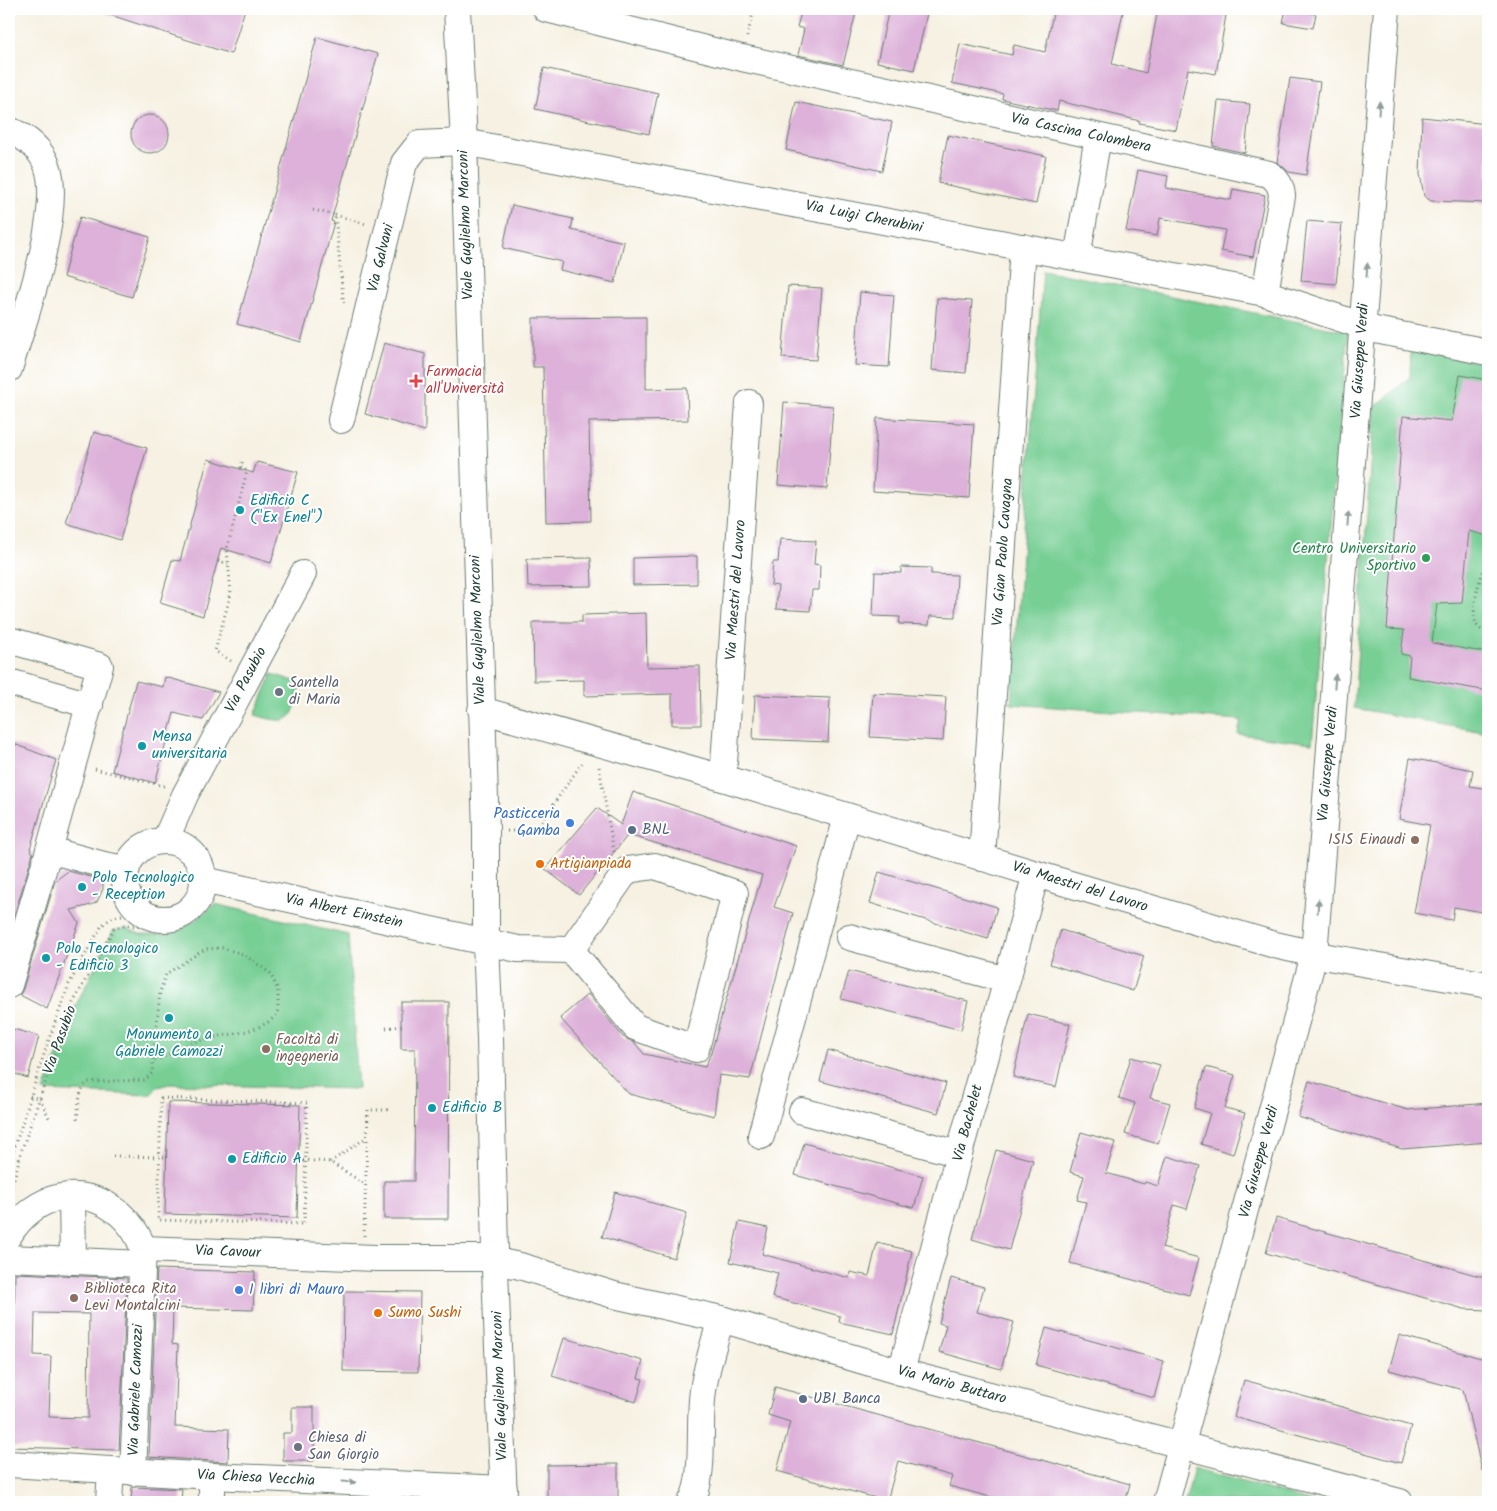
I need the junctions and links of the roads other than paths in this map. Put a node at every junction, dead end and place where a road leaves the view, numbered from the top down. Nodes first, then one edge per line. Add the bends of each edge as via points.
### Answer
1 (457, 9) edge
2 (546, 9) edge
3 (1387, 9) edge
4 (9, 130) edge
5 (1098, 137) junction
6 (464, 142) junction
7 (1023, 247) junction
8 (1077, 257) junction
9 (1265, 293) junction
10 (1363, 326) junction
11 (1488, 352) edge
12 (9, 369) edge
13 (749, 403) dead end
14 (341, 420) dead end
15 (303, 574) dead end
16 (9, 640) edge
17 (9, 682) edge
18 (90, 705) junction
19 (481, 710) junction
20 (722, 778) junction
21 (847, 817) junction
22 (165, 840) junction
23 (49, 850) junction
24 (982, 858) junction
25 (126, 869) junction
26 (1036, 874) junction
27 (203, 880) junction
28 (849, 937) dead end
29 (486, 942) junction
30 (571, 950) junction
31 (1314, 955) junction
32 (1007, 980) junction
33 (9, 985) edge
34 (1488, 985) edge
35 (802, 1111) dead end
36 (761, 1136) dead end
37 (959, 1154) junction
38 (72, 1196) junction
39 (9, 1235) edge
40 (142, 1257) junction
41 (9, 1258) edge
42 (496, 1260) junction
43 (73, 1261) junction
44 (721, 1319) junction
45 (901, 1372) junction
46 (1182, 1445) junction
47 (9, 1464) edge
48 (122, 1471) junction
49 (212, 1476) junction
50 (504, 1496) edge
51 (110, 1502) edge
52 (212, 1502) edge
53 (691, 1502) edge
54 (1166, 1502) edge
55 (1400, 1502) edge

1 - 6 street, Viale Guglielmo Marconi
2 - 5 street, Via Cascina Colombera via 742,58
10 -> 3 street, Via Giuseppe Verdi
4 - 12 street via 40,151 51,186 43,251
5 - 8 street
5 - 9 street, Via Cascina Colombera via 1265,173 1275,178 1282,189 1282,196
6 - 7 street, Via Luigi Cherubini
6 - 14 street, Via Galvani via 419,144 404,163
6 - 19 street, Viale Guglielmo Marconi
7 - 8 street, Via Luigi Cherubini
7 - 24 street, Via Gian Paolo Cavagna
8 - 9 street, Via Luigi Cherubini
9 - 10 street
10 - 11 street
31 -> 10 street, Via Giuseppe Verdi
13 - 20 street, Via Maestri del Lavoro
15 - 22 street, Via Pasubio via 185,795
16 - 18 street via 100,666
17 - 18 street
18 - 23 street
19 - 20 street, Via Maestri del Lavoro
19 - 29 street, Viale Guglielmo Marconi
20 - 21 street, Via Maestri del Lavoro
21 - 24 street, Via Maestri del Lavoro
21 - 36 street
22 - 25 street via 141,848
22 - 27 street via 188,849 201,868
23 - 25 street
23 - 33 street
24 - 26 street, Via Maestri del Lavoro
25 - 27 street via 126,892 136,909 163,919 186,912 201,892
26 - 31 street, Via Maestri del Lavoro
26 - 32 street, Via Bachelet
27 - 29 street, Via Albert Einstein
28 - 32 street
29 - 30 street, Via Albert Einstein via 518,949
29 - 42 street, Viale Guglielmo Marconi
30 - 30 street via 636,1027 696,1049 735,893 655,866 627,870
31 - 34 street, Via Maestri del Lavoro
31 - 46 street, Via Giuseppe Verdi
32 - 37 street, Via Bachelet
35 - 37 street
37 - 45 street, Via Bachelet
38 - 39 street via 60,1196 44,1203 23,1217
38 - 40 street via 100,1200 127,1220 141,1240
38 - 43 street
40 - 42 street, Via Cavour
40 - 43 street, Via Cavour
40 - 48 street, Via Gabriele Camozzi via 138,1349
41 - 43 street, Via Cavour
42 - 44 street, Via Mario Buttaro via 614,1295
42 - 50 street, Viale Guglielmo Marconi
44 - 45 street, Via Mario Buttaro
44 - 53 street via 703,1390 699,1476
45 - 46 street, Via Mario Buttaro
46 - 54 street, Via Giuseppe Verdi
46 - 55 street, Via Mario Buttaro
47 - 48 street, Via Chiesa Vecchia
48 - 49 street, Via Chiesa Vecchia
48 - 51 street, Via Gabriele Camozzi
49 -> 50 street, Via Chiesa Vecchia
49 - 52 street

